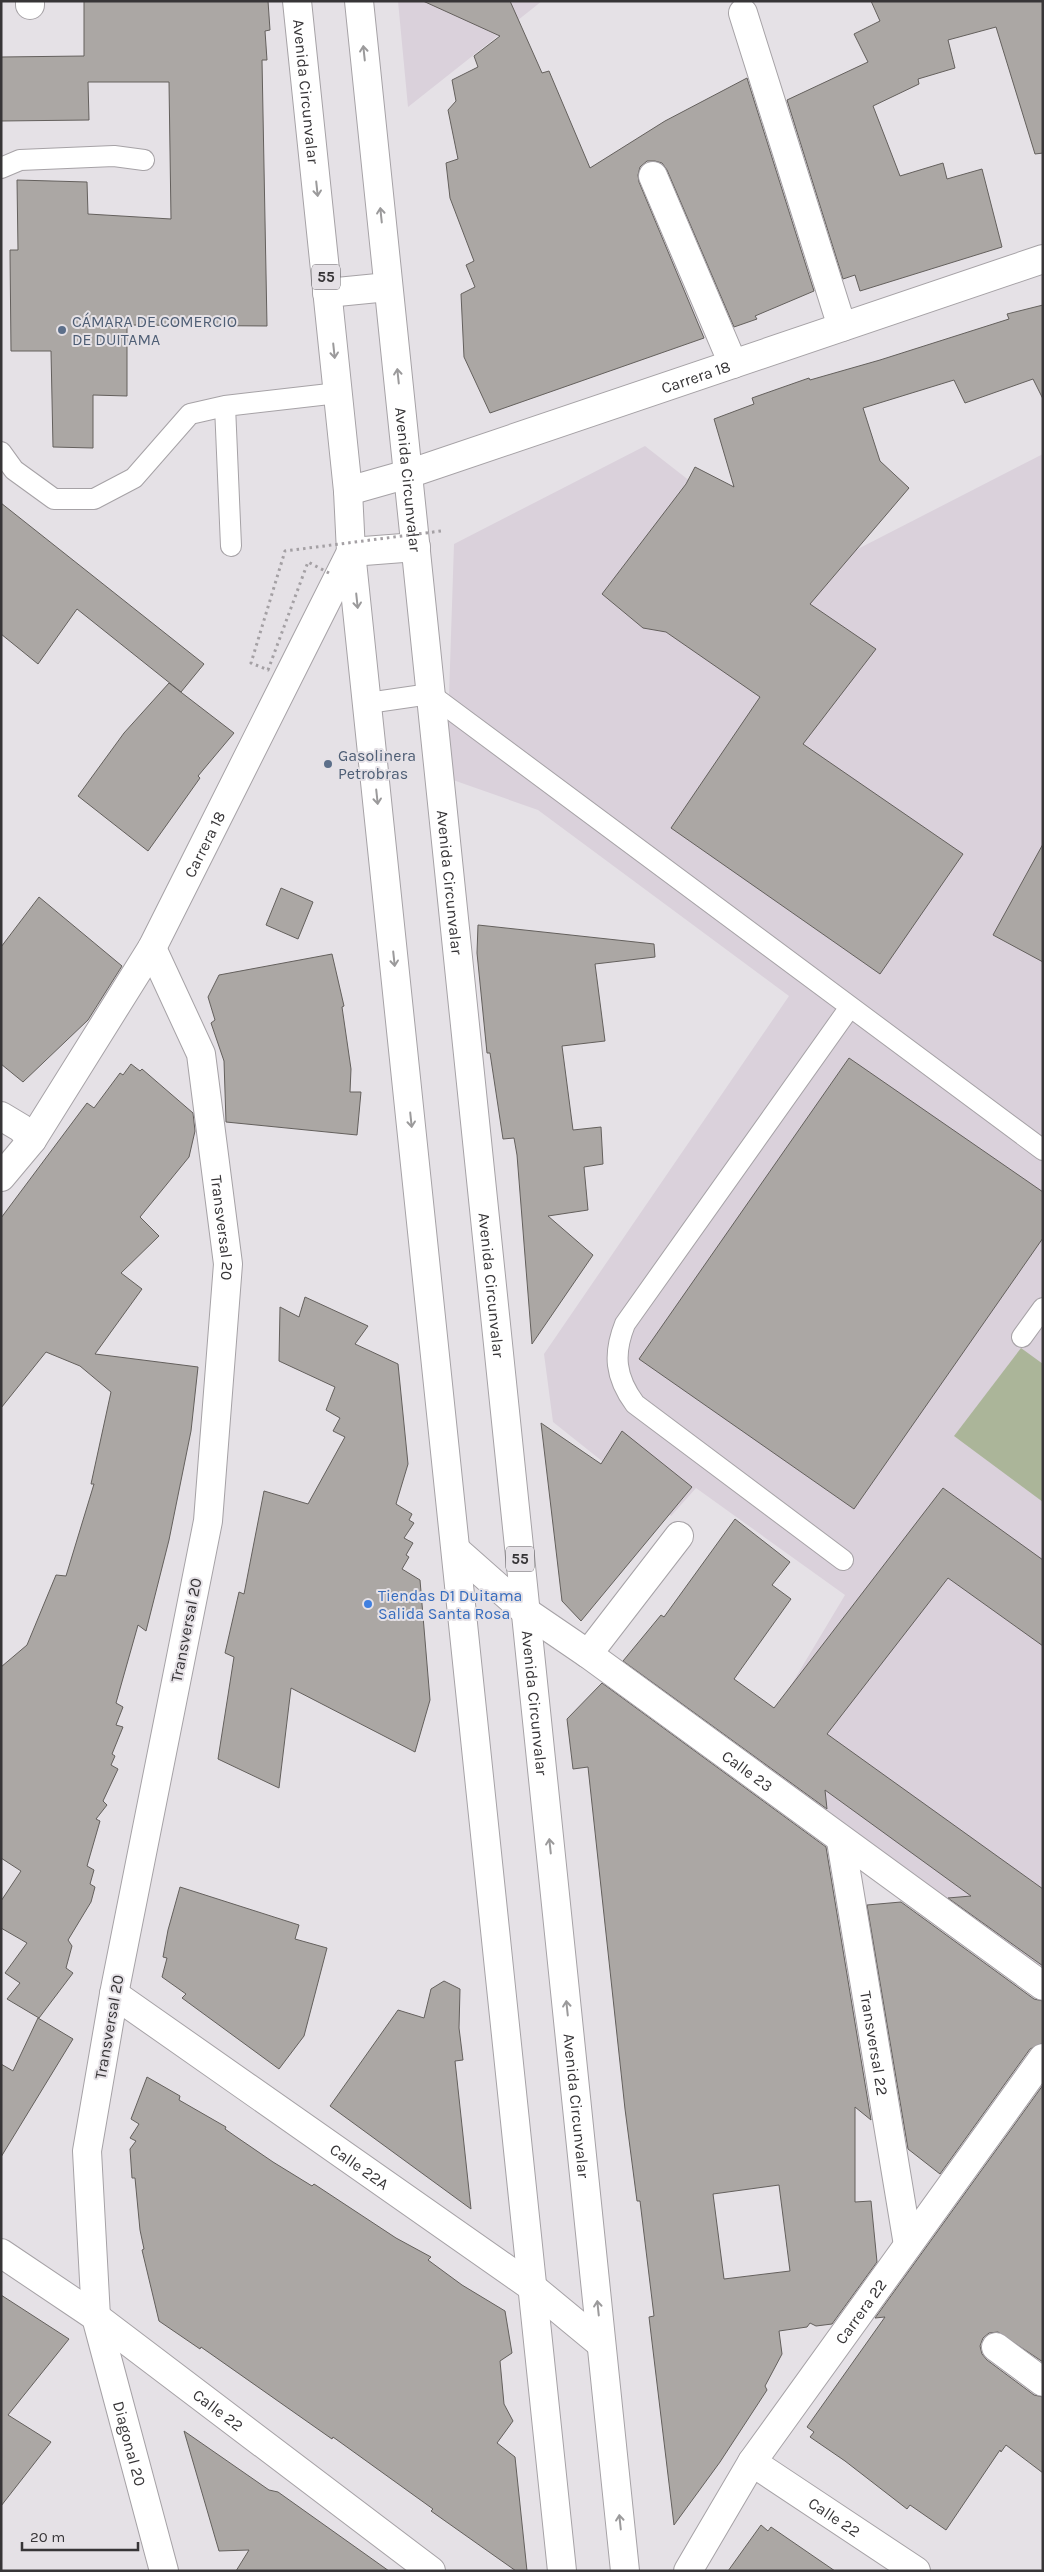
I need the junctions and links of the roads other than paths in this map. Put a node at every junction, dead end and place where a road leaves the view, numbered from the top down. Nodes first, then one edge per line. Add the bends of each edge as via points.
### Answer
1 (297, 1) edge
2 (359, 1) edge
3 (743, 13) dead end
4 (144, 160) dead end
5 (1, 168) edge
6 (653, 176) dead end
7 (1043, 259) edge
8 (388, 287) junction
9 (327, 293) junction
10 (842, 327) junction
11 (733, 364) junction
12 (338, 392) junction
13 (225, 406) junction
14 (1, 452) edge
15 (408, 474) junction
16 (348, 491) junction
17 (232, 546) dead end
18 (416, 547) junction
19 (352, 552) junction
20 (430, 694) junction
21 (368, 703) junction
22 (152, 948) junction
23 (850, 1006) junction
24 (1, 1116) edge
25 (32, 1140) junction
26 (1043, 1150) edge
27 (1, 1177) edge
28 (1043, 1308) edge
29 (1022, 1337) dead end
30 (679, 1536) dead end
31 (456, 1550) junction
32 (843, 1560) dead end
33 (526, 1611) junction
34 (588, 1654) junction
35 (841, 1841) junction
36 (1043, 1986) edge
37 (114, 1994) junction
38 (1043, 2058) edge
39 (908, 2245) junction
40 (1, 2253) edge
41 (532, 2287) junction
42 (96, 2317) junction
43 (601, 2344) junction
44 (996, 2347) dead end
45 (1043, 2382) edge
46 (752, 2462) junction
47 (164, 2571) edge
48 (431, 2571) edge
49 (562, 2571) edge
50 (625, 2571) edge
51 (688, 2571) edge
52 (916, 2571) edge

1 -> 9 main road, Avenida Circunvalar / 55
8 -> 2 main road, Avenida Circunvalar / 55
3 - 10 main road
4 - 5 lane via 114,156 20,160
6 - 11 main road
7 - 10 main road, Carrera 18
8 - 9 main road
15 -> 8 main road, Avenida Circunvalar / 55
9 -> 12 main road, Avenida Circunvalar / 55
10 - 11 main road, Carrera 18
11 - 15 main road, Carrera 18
12 - 13 lane
12 - 16 main road, Avenida Circunvalar / 55
13 - 14 lane via 190,414 134,478 94,499 54,499 14,470
13 - 17 lane
15 - 16 main road, Carrera 18
15 - 18 main road, Avenida Circunvalar / 55
16 - 19 main road, Avenida Circunvalar / 55
18 - 19 main road
18 - 20 main road, Avenida Circunvalar / 55
19 -> 21 main road, Avenida Circunvalar / 55
19 - 22 main road, Carrera 18
20 - 21 lane
20 - 23 lane
20 - 33 main road, Avenida Circunvalar / 55
21 -> 31 main road, Avenida Circunvalar / 55
22 - 25 main road, Carrera 18
22 - 37 main road, Transversal 20 via 201,1054 228,1264 208,1520
23 - 26 lane
23 - 32 lane via 625,1324 616,1357 618,1374 635,1404
24 - 25 main road via 21,1128
25 - 27 main road, Carrera 18
28 - 29 lane
30 - 34 main road
31 - 33 main road, Calle 23
31 - 41 main road, Avenida Circunvalar / 55
33 - 34 main road, Calle 23
43 -> 33 main road, Avenida Circunvalar / 55
34 - 35 main road, Calle 23
35 - 36 main road, Calle 23
35 - 39 main road, Transversal 22
37 - 41 main road, Calle 22A
37 - 42 main road, Transversal 20 via 87,2151
38 - 39 main road, Carrera 22
39 - 46 main road, Carrera 22
40 - 42 main road, Calle 22
41 - 43 main road, Calle 22A
41 - 49 main road, Avenida Circunvalar / 55
42 - 47 main road, Diagonal 20
42 - 48 main road, Calle 22
50 -> 43 main road, Avenida Circunvalar / 55
44 - 45 main road
46 - 51 main road, Carrera 22
46 - 52 main road, Calle 22

